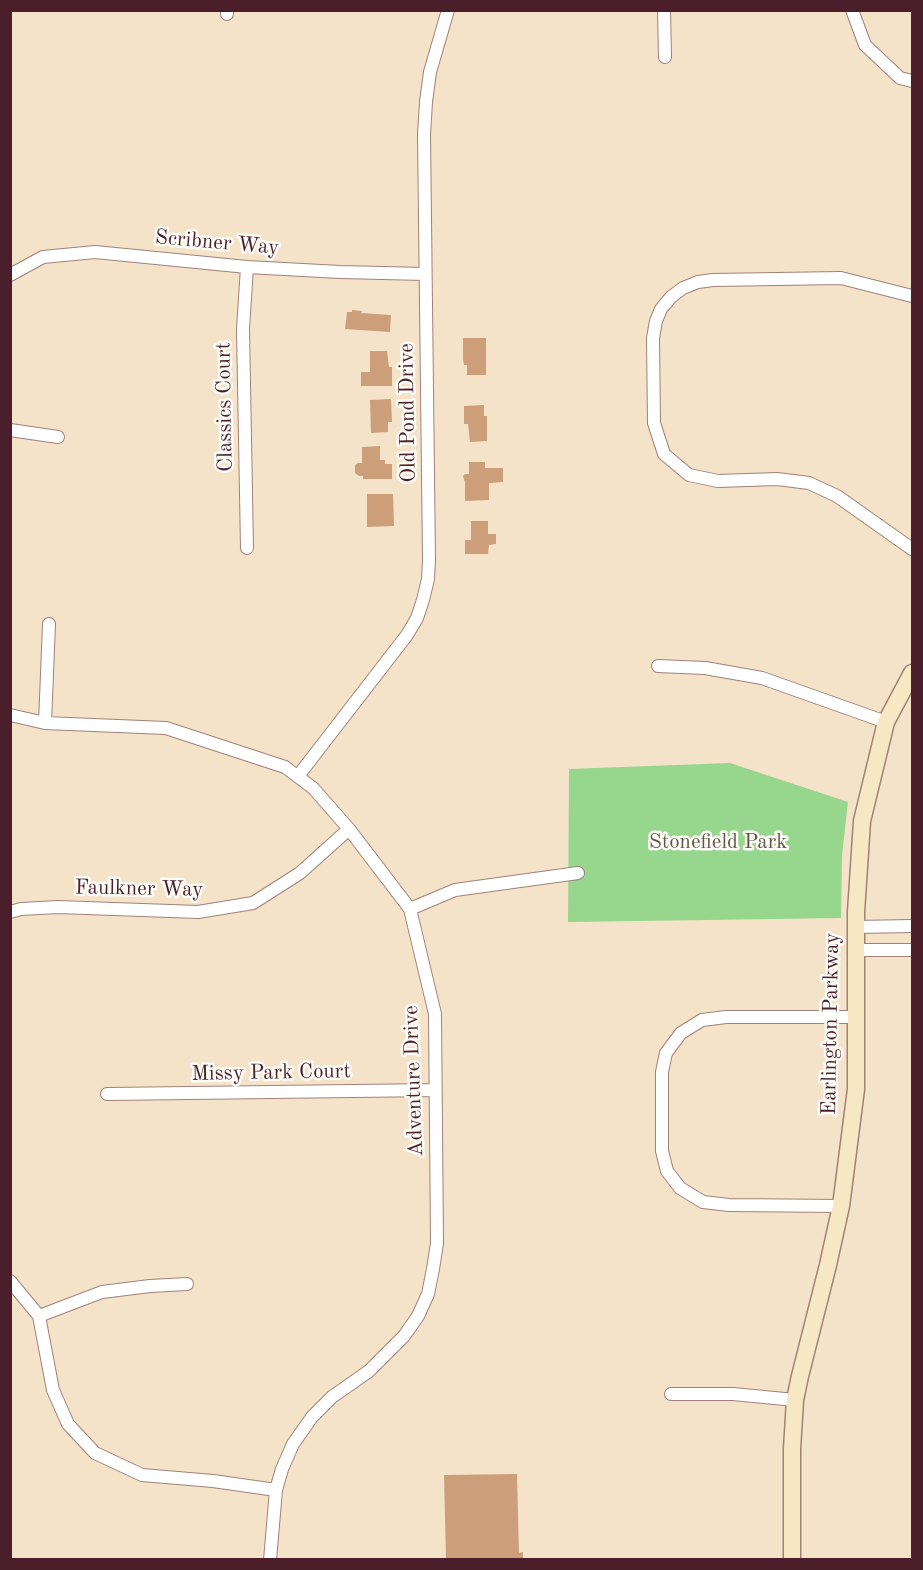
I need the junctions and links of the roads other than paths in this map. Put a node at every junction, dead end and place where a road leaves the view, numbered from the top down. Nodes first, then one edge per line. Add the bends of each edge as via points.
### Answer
1 (448, 10) edge
2 (664, 10) edge
3 (852, 10) edge
4 (665, 57) dead end
5 (912, 81) edge
6 (247, 267) junction
7 (425, 274) junction
8 (10, 275) edge
9 (912, 296) edge
10 (10, 430) edge
11 (58, 436) dead end
12 (247, 548) dead end
13 (912, 549) edge
14 (49, 624) dead end
15 (658, 666) dead end
16 (912, 673) edge
17 (10, 715) edge
18 (45, 723) junction
19 (886, 723) junction
20 (298, 776) junction
21 (349, 829) junction
22 (578, 873) dead end
23 (410, 909) junction
24 (10, 912) edge
25 (912, 926) edge
26 (855, 927) junction
27 (855, 950) junction
28 (912, 950) edge
29 (855, 1017) junction
30 (435, 1090) junction
31 (107, 1094) dead end
32 (841, 1206) junction
33 (10, 1281) edge
34 (187, 1284) dead end
35 (39, 1316) junction
36 (671, 1394) dead end
37 (795, 1400) junction
38 (276, 1490) junction
39 (270, 1560) edge
40 (792, 1560) edge

1 - 7 street, Old Pond Drive via 432,64 426,102
2 - 4 street
3 - 5 street via 865,45 900,78
6 - 7 street, Scribner Way
6 - 8 street, Scribner Way via 95,252 43,257
6 - 12 street, Classics Court via 243,329
7 - 20 street, Old Pond Drive via 429,560 423,600 407,635
9 - 13 street via 842,278 698,282 683,288 661,309 653,338 654,423 664,454 689,475 718,481 777,479 809,483 837,495
10 - 11 street
14 - 18 street
15 - 19 street via 705,668 762,678
16 - 19 street, Earlington Parkway
17 - 18 street, Adventure Drive
18 - 20 street, Adventure Drive via 166,728 285,767
19 - 26 street, Earlington Parkway via 862,821
20 - 21 street, Adventure Drive
21 - 23 street, Adventure Drive
21 - 24 street, Faulkner Way via 300,873 253,903 198,912 58,907
22 - 23 street via 455,890
23 - 30 street, Adventure Drive via 435,1014
25 - 26 street
26 - 27 street, Earlington Parkway
27 - 28 street
27 - 29 street, Earlington Parkway
29 - 32 street, Earlington Parkway via 856,1089
29 - 32 street via 702,1020 681,1033 666,1053 662,1072 662,1151 667,1171 680,1188 703,1202 729,1205
30 - 31 street, Missy Park Court
30 - 38 street, Adventure Drive via 437,1243 428,1294 404,1336 369,1371 332,1397 307,1424 293,1444
32 - 37 street, Earlington Parkway
33 - 35 street
34 - 35 street via 102,1293
35 - 38 street via 53,1390 68,1424 95,1453 142,1475
36 - 37 street
37 - 40 street, Earlington Parkway
38 - 39 street, Adventure Drive

